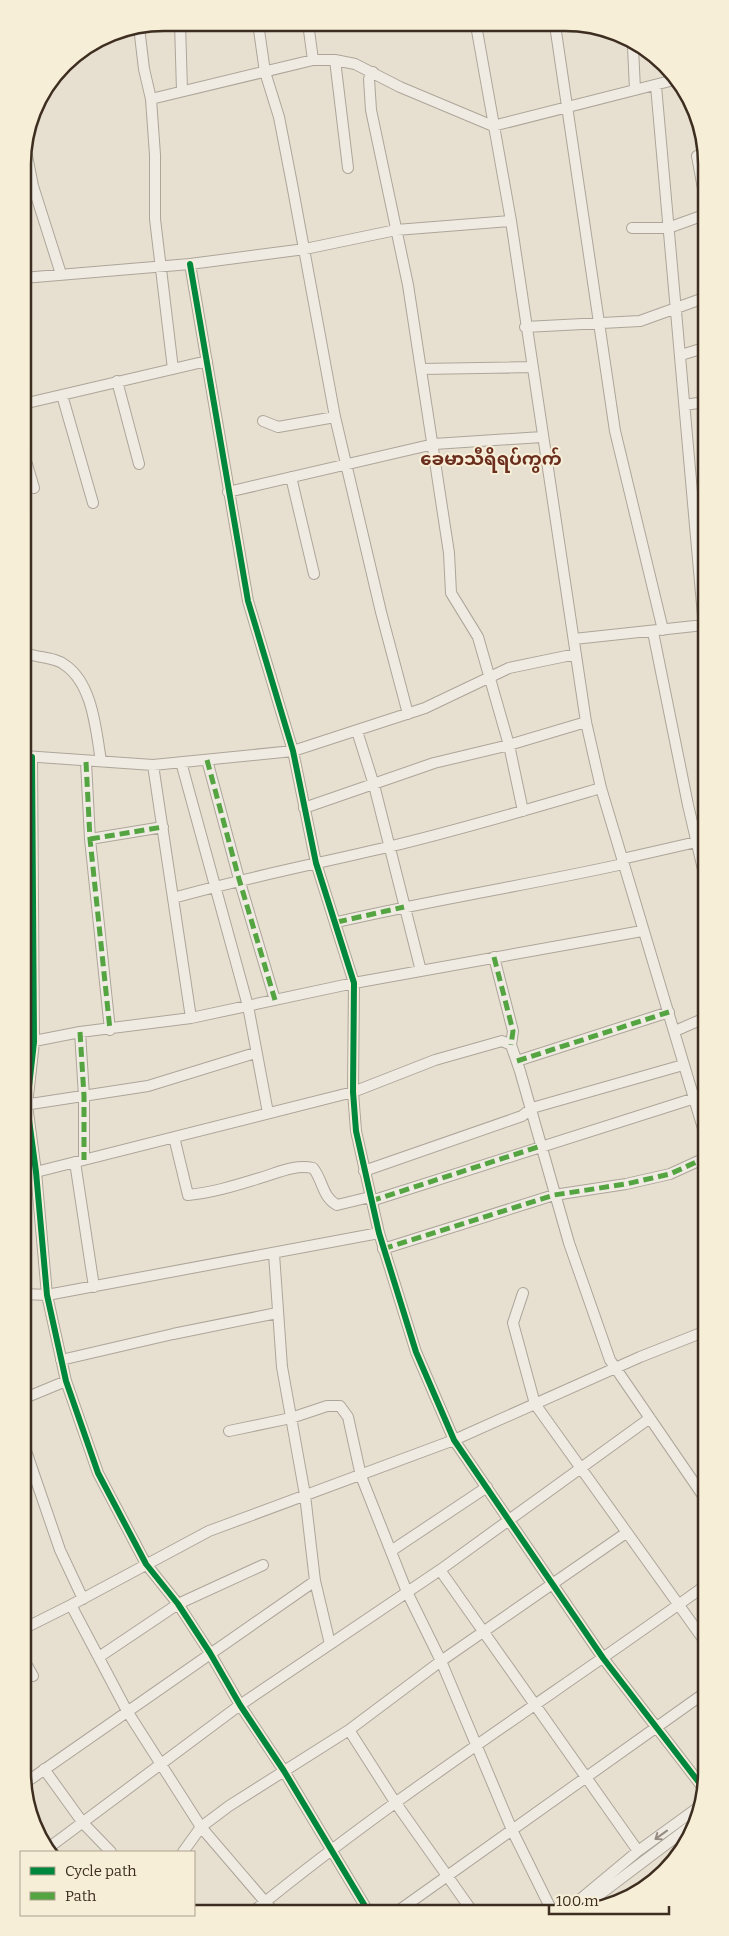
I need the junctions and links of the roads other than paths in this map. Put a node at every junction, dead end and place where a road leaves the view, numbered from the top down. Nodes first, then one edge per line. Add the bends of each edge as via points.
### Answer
1 (477, 31) edge
2 (555, 31) edge
3 (180, 32) edge
4 (259, 32) edge
5 (309, 32) edge
6 (141, 34) edge
7 (633, 51) edge
8 (313, 60) junction
9 (335, 60) junction
10 (265, 72) junction
11 (373, 72) junction
12 (669, 82) edge
13 (656, 86) junction
14 (636, 90) junction
15 (182, 91) junction
16 (151, 99) junction
17 (567, 109) junction
18 (493, 126) junction
19 (697, 156) dead end
20 (698, 160) edge
21 (348, 168) dead end
22 (32, 181) edge
23 (698, 217) edge
24 (511, 221) junction
25 (632, 228) dead end
26 (668, 228) junction
27 (396, 230) junction
28 (305, 249) junction
29 (190, 264) junction
30 (162, 266) junction
31 (61, 274) junction
32 (32, 277) edge
33 (698, 300) edge
34 (678, 308) junction
35 (600, 323) junction
36 (525, 327) junction
37 (698, 350) edge
38 (681, 354) junction
39 (207, 362) junction
40 (531, 367) junction
41 (173, 369) junction
42 (421, 369) junction
43 (117, 381) junction
44 (62, 395) junction
45 (32, 402) edge
46 (698, 403) edge
47 (685, 405) junction
48 (334, 417) junction
49 (263, 421) dead end
50 (542, 437) junction
51 (431, 444) junction
52 (139, 464) dead end
53 (347, 464) junction
54 (291, 477) junction
55 (32, 480) edge
56 (34, 488) dead end
57 (228, 492) junction
58 (93, 503) dead end
59 (698, 512) edge
60 (314, 574) dead end
61 (698, 626) edge
62 (658, 631) junction
63 (574, 639) junction
64 (576, 654) junction
65 (32, 655) dead end
66 (490, 675) junction
67 (408, 714) junction
68 (586, 722) junction
69 (356, 731) junction
70 (509, 745) junction
71 (293, 751) junction
72 (32, 756) edge
73 (207, 760) junction
74 (101, 761) junction
75 (86, 762) junction
76 (181, 762) junction
77 (153, 765) junction
78 (374, 785) junction
79 (601, 788) junction
80 (304, 808) junction
81 (523, 811) junction
82 (163, 827) junction
83 (698, 829) edge
84 (90, 839) junction
85 (698, 842) edge
86 (389, 846) junction
87 (622, 861) junction
88 (316, 863) junction
89 (239, 880) junction
90 (215, 886) junction
91 (173, 898) junction
92 (404, 907) junction
93 (337, 922) junction
94 (642, 930) junction
95 (494, 957) junction
96 (421, 971) junction
97 (354, 983) junction
98 (275, 1000) junction
99 (248, 1006) junction
100 (669, 1012) junction
101 (190, 1018) junction
102 (697, 1021) edge
103 (110, 1030) junction
104 (674, 1031) junction
105 (80, 1032) junction
106 (31, 1042) edge
107 (511, 1045) junction
108 (255, 1053) junction
109 (517, 1061) junction
110 (684, 1064) junction
111 (353, 1092) junction
112 (84, 1096) junction
113 (695, 1098) junction
114 (31, 1104) edge
115 (697, 1107) edge
116 (532, 1108) junction
117 (268, 1113) junction
118 (174, 1137) junction
119 (31, 1141) edge
120 (541, 1146) junction
121 (79, 1161) junction
122 (697, 1161) edge
123 (364, 1171) junction
124 (36, 1172) junction
125 (31, 1173) edge
126 (554, 1195) junction
127 (371, 1199) junction
128 (379, 1233) junction
129 (384, 1250) junction
130 (274, 1254) junction
131 (94, 1287) junction
132 (523, 1293) dead end
133 (31, 1294) edge
134 (47, 1295) junction
135 (277, 1313) junction
136 (697, 1335) edge
137 (61, 1360) junction
138 (614, 1368) junction
139 (66, 1381) junction
140 (31, 1395) edge
141 (535, 1404) junction
142 (292, 1418) junction
143 (650, 1418) junction
144 (229, 1431) dead end
145 (454, 1440) junction
146 (31, 1466) edge
147 (578, 1468) junction
148 (361, 1476) junction
149 (486, 1487) junction
150 (697, 1487) edge
151 (305, 1495) junction
152 (509, 1520) junction
153 (626, 1533) junction
154 (391, 1551) junction
155 (146, 1564) junction
156 (263, 1565) dead end
157 (440, 1570) junction
158 (315, 1581) junction
159 (553, 1583) junction
160 (407, 1592) junction
161 (697, 1592) edge
162 (83, 1599) junction
163 (178, 1604) junction
164 (71, 1605) junction
165 (678, 1606) junction
166 (31, 1625) edge
167 (697, 1631) edge
168 (484, 1633) junction
169 (330, 1644) junction
170 (210, 1653) junction
171 (99, 1657) junction
172 (604, 1658) junction
173 (442, 1661) junction
174 (697, 1699) edge
175 (240, 1705) junction
176 (534, 1705) junction
177 (128, 1710) junction
178 (657, 1728) junction
179 (349, 1730) junction
180 (476, 1744) junction
181 (161, 1765) junction
182 (44, 1769) junction
183 (284, 1771) junction
184 (588, 1776) junction
185 (32, 1778) edge
186 (697, 1780) edge
187 (395, 1802) junction
188 (691, 1812) edge
189 (83, 1823) junction
190 (201, 1827) junction
191 (512, 1830) junction
192 (683, 1831) edge
193 (53, 1844) edge
194 (330, 1849) junction
195 (110, 1851) edge
196 (184, 1851) edge
197 (638, 1851) junction
198 (446, 1875) junction
199 (266, 1901) junction
200 (590, 1902) edge
201 (575, 1904) edge
202 (261, 1905) edge
203 (269, 1905) edge
204 (364, 1905) edge
205 (406, 1905) edge
206 (468, 1905) edge
207 (549, 1905) edge

1 - 18 street
2 - 17 street
3 - 15 street
4 - 10 street
5 - 8 street
6 - 16 street
7 - 14 street
8 - 9 street
8 - 10 street
9 - 11 street via 356,64
9 - 21 street
10 - 15 street
10 - 28 street via 279,116
11 - 18 street
11 - 27 street via 369,79 371,110
12 - 13 street
13 - 14 street
13 - 26 street
14 - 17 street
15 - 16 street
16 - 30 street via 155,219
17 - 18 street
17 - 35 street
18 - 24 street
19 - 20 street
22 - 31 street
23 - 26 street
24 - 27 street
24 - 36 street
25 - 26 street
26 - 34 street
27 - 28 street
27 - 42 street
28 - 29 street
28 - 48 street
29 - 30 street
29 - 39 street
30 - 31 street
30 - 41 street
31 - 32 street
33 - 34 street
34 - 35 street via 640,321
34 - 38 street
35 - 36 street
35 - 62 street via 615,431
36 - 40 street
37 - 38 street
38 - 47 street
39 - 41 street
39 - 57 street
40 - 42 street
40 - 50 street
41 - 43 street
42 - 51 street
43 - 44 street
43 - 52 street
44 - 45 street
44 - 58 street
46 - 47 street
47 - 59 street
48 - 49 street via 278,427
48 - 53 street
50 - 51 street
50 - 63 street
51 - 53 street
51 - 66 street via 449,553 451,593 478,637
53 - 54 street
53 - 67 street
54 - 57 street
54 - 60 street
55 - 56 street
57 - 71 street via 248,602
61 - 62 street
62 - 63 street
62 - 83 street
63 - 64 street
64 - 66 street
64 - 68 street
65 - 74 street via 64,664 82,684 91,710
66 - 67 street
66 - 70 street
67 - 69 street
68 - 70 street
68 - 79 street
69 - 71 street
69 - 78 street
70 - 78 street via 434,763
70 - 81 street
71 - 73 street
71 - 80 street
72 - 75 street
73 - 76 street
73 - 89 street
74 - 75 street
74 - 77 street
75 - 84 street
76 - 77 street
76 - 90 street
77 - 82 street
78 - 80 street
78 - 86 street
79 - 81 street
79 - 87 street
80 - 88 street
81 - 86 street
82 - 84 street
82 - 91 street
84 - 103 street
85 - 87 street
86 - 88 street
86 - 92 street
87 - 92 street via 539,883
87 - 94 street
88 - 89 street
88 - 93 street
89 - 90 street
89 - 98 street
90 - 91 street
90 - 99 street
91 - 101 street
92 - 93 street
92 - 96 street
93 - 97 street
94 - 95 street
94 - 100 street
95 - 96 street
95 - 107 street via 513,1031
96 - 97 street
97 - 98 street
97 - 111 street
98 - 99 street
99 - 101 street
99 - 108 street
100 - 104 street
100 - 109 street
101 - 103 street
102 - 104 street
103 - 105 street
104 - 110 street
105 - 106 street
105 - 112 street
107 - 109 street
107 - 111 street via 502,1041 460,1053
108 - 112 street via 148,1086
108 - 117 street
109 - 116 street
110 - 113 street
110 - 116 street
111 - 117 street
111 - 123 street
112 - 114 street
112 - 121 street
113 - 115 street
113 - 120 street
116 - 120 street
116 - 123 street via 522,1116
117 - 118 street
118 - 121 street
118 - 127 street via 188,1195 298,1167 312,1168 322,1181 325,1194 337,1205
119 - 124 street
120 - 126 street
120 - 127 street
121 - 124 street
121 - 131 street
122 - 126 street via 670,1174
123 - 127 street
124 - 125 street
124 - 134 street
126 - 129 street
126 - 138 street via 594,1319
127 - 128 street
128 - 129 street
128 - 130 street
129 - 145 street via 416,1352
130 - 131 street
130 - 135 street
131 - 134 street
132 - 141 street via 513,1322
133 - 134 street
134 - 137 street
135 - 137 street
135 - 142 street via 282,1367
136 - 138 street
137 - 139 street
138 - 141 street
138 - 143 street
139 - 140 street
139 - 155 street via 98,1473
141 - 145 street
141 - 147 street
142 - 144 street
142 - 148 street via 327,1406 340,1406 348,1416
142 - 151 street
143 - 147 street
143 - 150 street
145 - 148 street
145 - 149 street
146 - 162 street via 60,1550
147 - 152 street
147 - 153 street
148 - 151 street
148 - 154 street
149 - 152 street
149 - 154 street
151 - 155 street via 208,1532
151 - 158 street
152 - 157 street
152 - 159 street
153 - 159 street
153 - 165 street
154 - 160 street
155 - 162 street
155 - 163 street
156 - 163 street
157 - 160 street
157 - 168 street
158 - 169 street
158 - 170 street
159 - 168 street
159 - 172 street
160 - 169 street
160 - 173 street
161 - 165 street
162 - 164 street
163 - 170 street
163 - 171 street
164 - 166 street
164 - 171 street
165 - 167 street
165 - 172 street
168 - 173 street
168 - 176 street
169 - 175 street
170 - 175 street
170 - 177 street
171 - 177 street
172 - 176 street
172 - 178 street
173 - 179 street
173 - 180 street
174 - 178 street
175 - 181 street
175 - 183 street
176 - 180 street
176 - 184 street
177 - 181 street
177 - 182 street
178 - 184 street
178 - 186 street
179 - 183 street
179 - 187 street
180 - 187 street
180 - 191 street
181 - 189 street
181 - 190 street
182 - 185 street
182 - 189 street
183 - 190 street
183 - 194 street
184 - 191 street
184 - 197 street
187 - 194 street
187 - 198 street
188 -> 197 street
189 - 193 street
189 - 195 street
190 - 196 street
190 - 199 street
191 - 198 street
191 - 207 street
192 - 200 street
194 - 199 street
194 - 204 street
197 - 201 street
198 - 205 street
198 - 206 street
199 - 202 street
199 - 203 street

